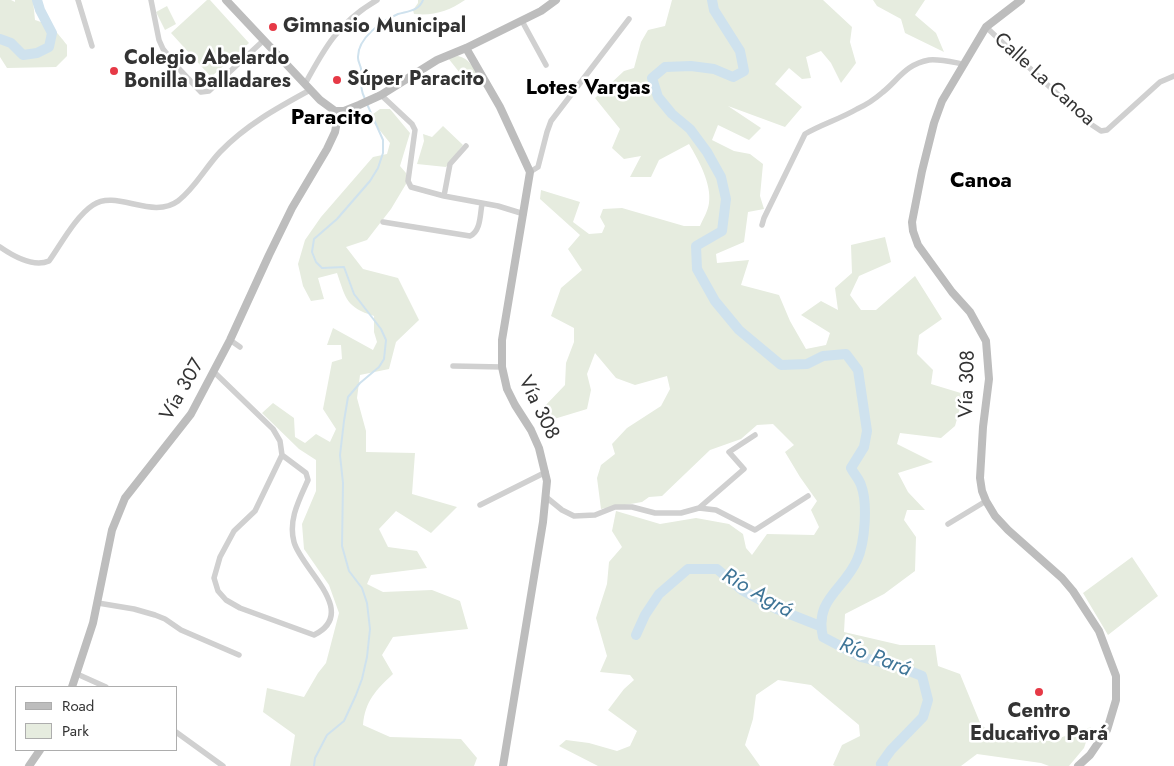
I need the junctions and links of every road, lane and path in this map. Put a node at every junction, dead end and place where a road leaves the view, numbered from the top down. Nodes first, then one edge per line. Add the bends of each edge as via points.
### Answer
1 (78, 0) edge
2 (151, 0) edge
3 (226, 0) edge
4 (377, 0) edge
5 (556, 0) edge
6 (1022, 0) edge
7 (629, 19) dead end
8 (522, 21) junction
9 (986, 27) junction
10 (264, 40) junction
11 (92, 46) dead end
12 (466, 48) junction
13 (963, 64) junction
14 (546, 65) dead end
15 (1174, 76) edge
16 (307, 87) junction
17 (381, 95) junction
18 (339, 111) junction
19 (466, 146) dead end
20 (530, 172) junction
21 (444, 196) junction
22 (482, 204) junction
23 (524, 214) junction
24 (383, 222) dead end
25 (762, 225) dead end
26 (0, 247) edge
27 (230, 340) junction
28 (240, 348) dead end
29 (453, 366) dead end
30 (502, 367) junction
31 (213, 371) junction
32 (755, 435) dead end
33 (282, 455) junction
34 (546, 472) junction
35 (808, 496) dead end
36 (546, 498) junction
37 (986, 501) junction
38 (480, 505) dead end
39 (699, 508) junction
40 (948, 524) dead end
41 (98, 602) junction
42 (238, 655) dead end
43 (77, 674) junction
44 (72, 686) edge
45 (104, 686) edge
46 (178, 733) edge
47 (39, 751) edge
48 (29, 766) edge
49 (223, 766) edge
50 (503, 766) edge
51 (1078, 766) edge

1 - 11 street
2 - 10 street via 163,49 201,92 209,91
3 - 10 street
4 - 16 street via 347,21 330,40
5 - 8 street
6 - 9 street, Vía 308
7 - 20 street via 551,121 538,168
8 - 12 street
8 - 14 street
9 - 13 street, Vía 308
9 - 15 street, Calle La Canoa via 1086,121 1101,131 1107,130 1160,82
10 - 16 street
12 - 17 street via 437,60
12 - 20 street via 500,107
13 - 25 street via 942,60 920,62 871,101 805,134
13 - 37 street, Vía 308 via 942,101 934,123 913,231 918,245 970,312 986,341 989,379 980,478
16 - 18 street
16 - 26 street via 240,132 177,202 161,208 100,201 84,213 49,261 44,263 26,261
17 - 18 street
17 - 21 street via 415,130 408,180 411,186
18 - 27 street, Vía 307 via 335,132 327,149 277,239
19 - 21 street via 450,164
20 - 23 street, Vía 308
21 - 22 street
22 - 23 street
22 - 24 street via 478,229 470,236
23 - 30 street, Vía 308 via 502,340
27 - 28 street
27 - 31 street, Vía 307
29 - 30 street
30 - 34 street, Vía 308 via 514,405 531,430
31 - 33 street via 274,429
31 - 41 street, Vía 307 via 186,422 125,498 112,530
32 - 39 street via 729,452 744,469
33 - 33 street via 306,473 308,480 293,516 294,542 330,601 331,618 323,631 314,635 240,608 218,591 214,578 220,557 234,532 255,511
34 - 36 street, Vía 308
34 - 38 street
35 - 39 street via 755,530 716,510
36 - 39 street via 574,516 594,515 615,507 632,507 655,513 681,513
36 - 50 street, Vía 308
37 - 40 street
37 - 51 street, Vía 308 via 1008,530 1073,591 1110,655 1116,676 1114,708 1107,730
41 - 42 street via 155,615
41 - 43 street, Vía 307
43 - 44 street, Vía 307
43 - 45 street
46 - 49 street
47 - 48 street

